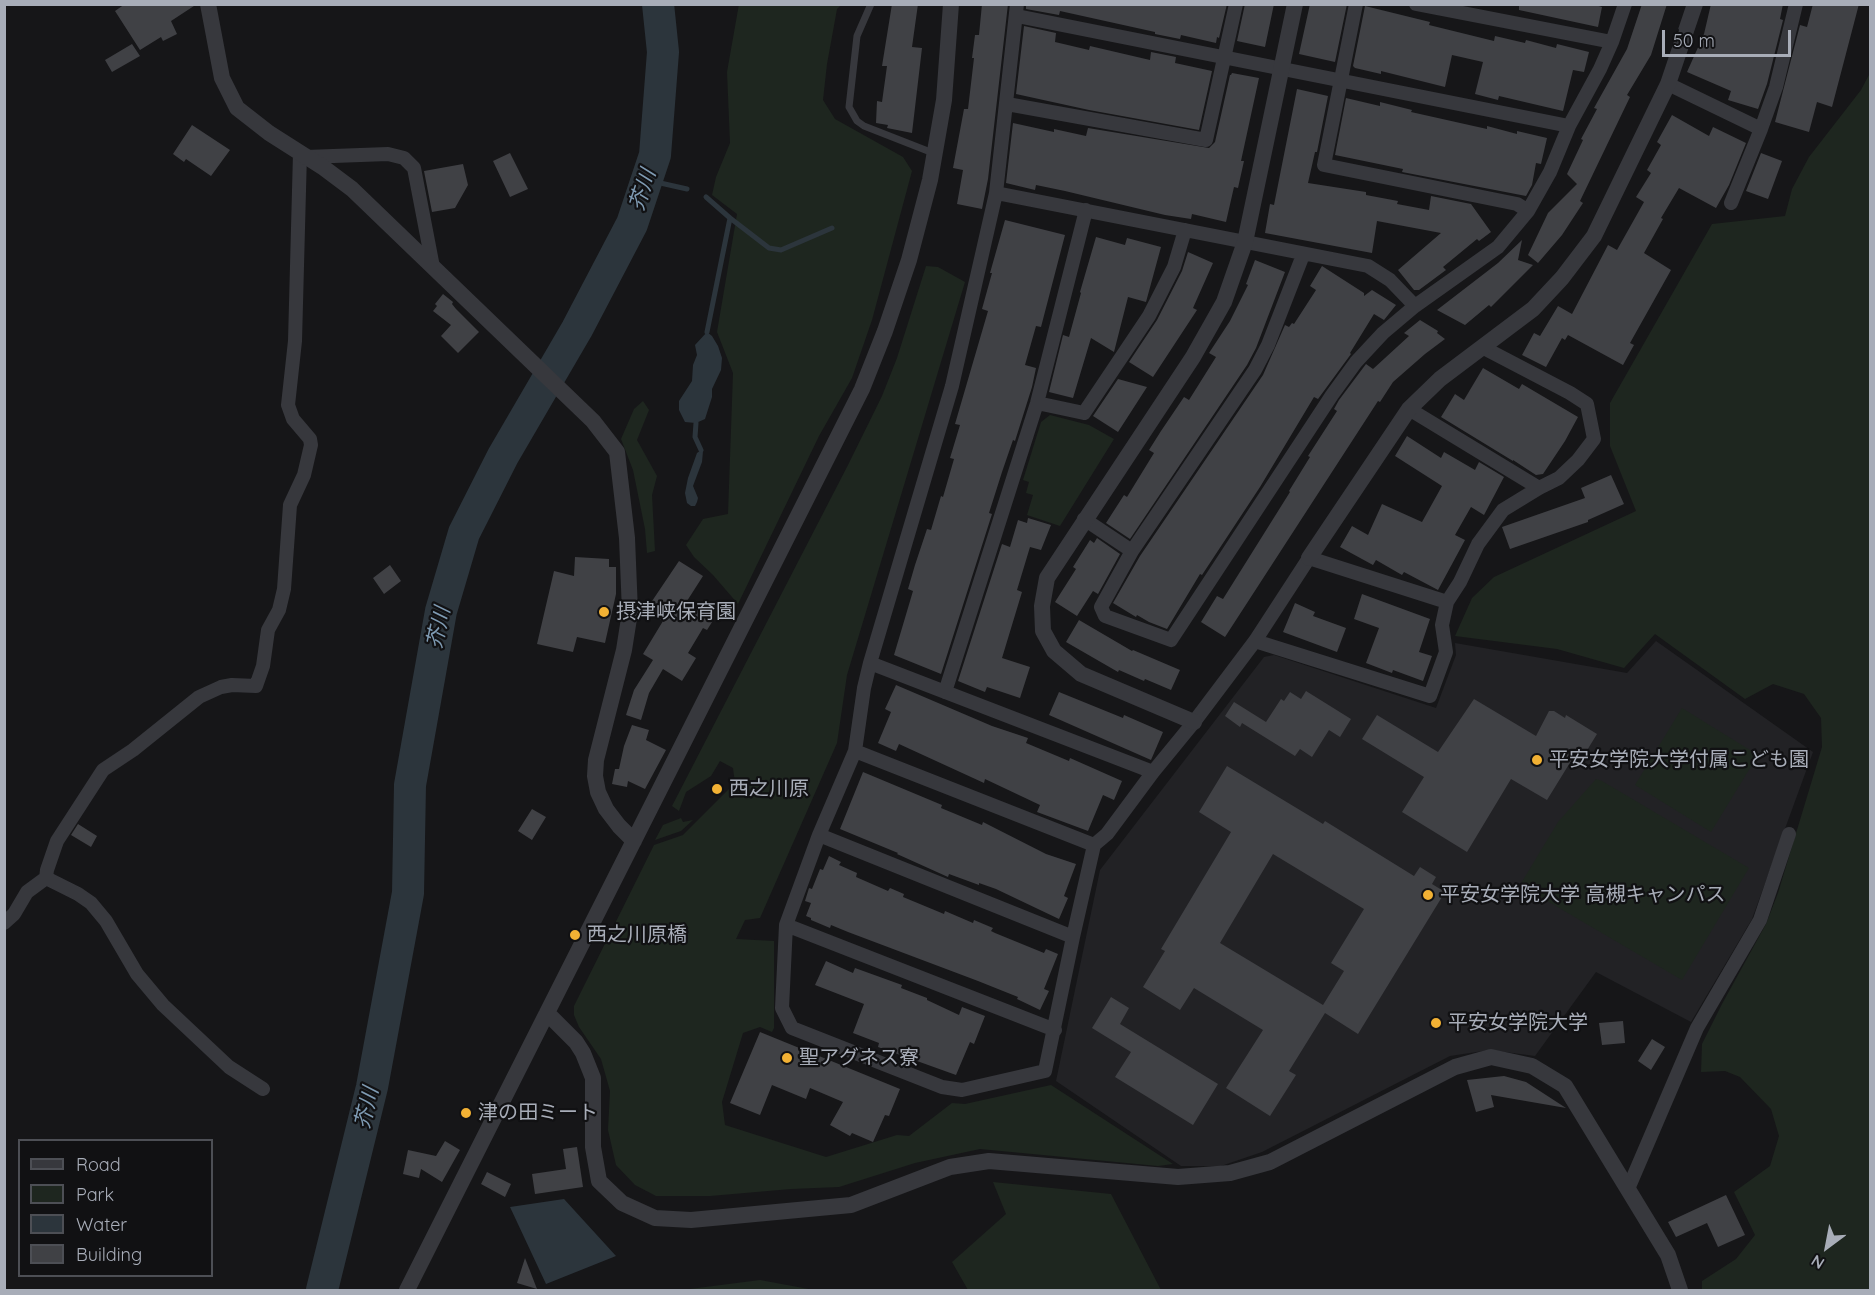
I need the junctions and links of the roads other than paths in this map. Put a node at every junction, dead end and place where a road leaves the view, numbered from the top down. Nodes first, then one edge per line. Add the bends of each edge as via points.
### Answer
1 (208, 4) edge
2 (872, 4) edge
3 (951, 4) edge
4 (1236, 4) edge
5 (1295, 4) edge
6 (1356, 4) edge
7 (1416, 4) edge
8 (1625, 4) edge
9 (1695, 4) edge
10 (1796, 4) edge
11 (1017, 10) edge
12 (1612, 42) junction
13 (1226, 58) junction
14 (1283, 68) junction
15 (1340, 79) junction
16 (1668, 84) junction
17 (1007, 104) junction
18 (1569, 126) junction
19 (1761, 129) junction
20 (935, 153) junction
21 (303, 155) junction
22 (996, 193) junction
23 (1731, 203) dead end
24 (1086, 210) junction
25 (1528, 211) junction
26 (1185, 230) junction
27 (1245, 242) junction
28 (1303, 255) junction
29 (433, 267) junction
30 (1415, 306) junction
31 (1482, 347) junction
32 (1037, 403) junction
33 (1409, 409) junction
34 (1539, 488) junction
35 (1084, 519) junction
36 (1132, 551) junction
37 (1309, 558) junction
38 (1447, 602) junction
39 (1255, 641) junction
40 (870, 663) junction
41 (945, 692) junction
42 (1194, 722) junction
43 (855, 751) junction
44 (1153, 772) junction
45 (1789, 834) dead end
46 (819, 835) junction
47 (634, 841) junction
48 (1094, 845) junction
49 (46, 878) junction
50 (4, 923) edge
51 (786, 925) junction
52 (1073, 937) junction
53 (547, 1013) junction
54 (1055, 1030) junction
55 (263, 1089) dead end
56 (1628, 1189) junction
57 (407, 1290) edge
58 (1680, 1290) edge

1 - 21 street via 222,78 237,108
2 - 20 lane via 857,36 849,107 864,126
3 - 20 street via 944,100
4 - 13 street
5 - 14 street
6 - 15 street
7 - 12 street
8 - 12 street
9 - 16 street
10 - 19 street via 1776,87
11 - 13 street
11 - 17 street
12 - 18 street
13 - 14 street
13 - 17 street via 1206,140
14 - 15 street
14 - 27 street
15 - 18 street
15 - 25 street via 1324,165 1517,204
16 - 19 street
16 - 31 street via 1594,236 1533,309
17 - 22 street
18 - 25 street
19 - 23 street
20 - 47 street via 909,260 861,389
21 - 29 street via 352,189
21 - 29 street via 388,154 404,158 414,168
21 - 49 street via 295,341 288,405 292,419 310,439 311,446 304,475 290,505 285,589 267,630 256,686 222,687 199,698 103,770 57,842
22 - 24 street
22 - 40 street via 952,386
24 - 26 street
24 - 32 street
25 - 30 street via 1498,247
26 - 27 street
26 - 32 street via 1174,267 1149,316 1084,413
27 - 28 street
27 - 35 street via 1224,302 1193,357
28 - 30 street via 1368,266 1390,280
28 - 36 street via 1255,369
29 - 47 street via 593,422 617,452 627,538 630,612 595,776 606,809
30 - 36 street via 1356,362 1171,640 1105,616 1101,607
31 - 33 street
31 - 34 street via 1587,404 1594,440 1559,478
32 - 41 street
33 - 34 street
33 - 37 street
34 - 38 street via 1503,510 1478,544
35 - 36 street
35 - 42 street via 1047,578 1043,631 1054,651 1081,674
37 - 38 street
37 - 39 street
38 - 39 street via 1442,625 1446,652 1430,696
39 - 42 street
40 - 41 street
40 - 43 street
41 - 44 street
42 - 44 street
43 - 46 street
43 - 48 street
44 - 48 street via 1107,834
45 - 56 street via 1760,920 1697,1028
46 - 51 street
46 - 52 street
47 - 53 street
48 - 52 street
49 - 50 street via 27,892
49 - 55 street via 91,903 155,997 230,1067
51 - 54 street
51 - 54 street via 782,1008 792,1028 942,1087 962,1090 1045,1071
52 - 54 street
53 - 56 street via 576,1042 593,1078 593,1147 599,1181 622,1203 655,1218 691,1220 851,1205 950,1167 989,1161 1178,1177 1230,1173 1270,1162 1455,1066 1491,1057 1532,1066 1565,1086
53 - 57 street
56 - 58 street via 1668,1255

